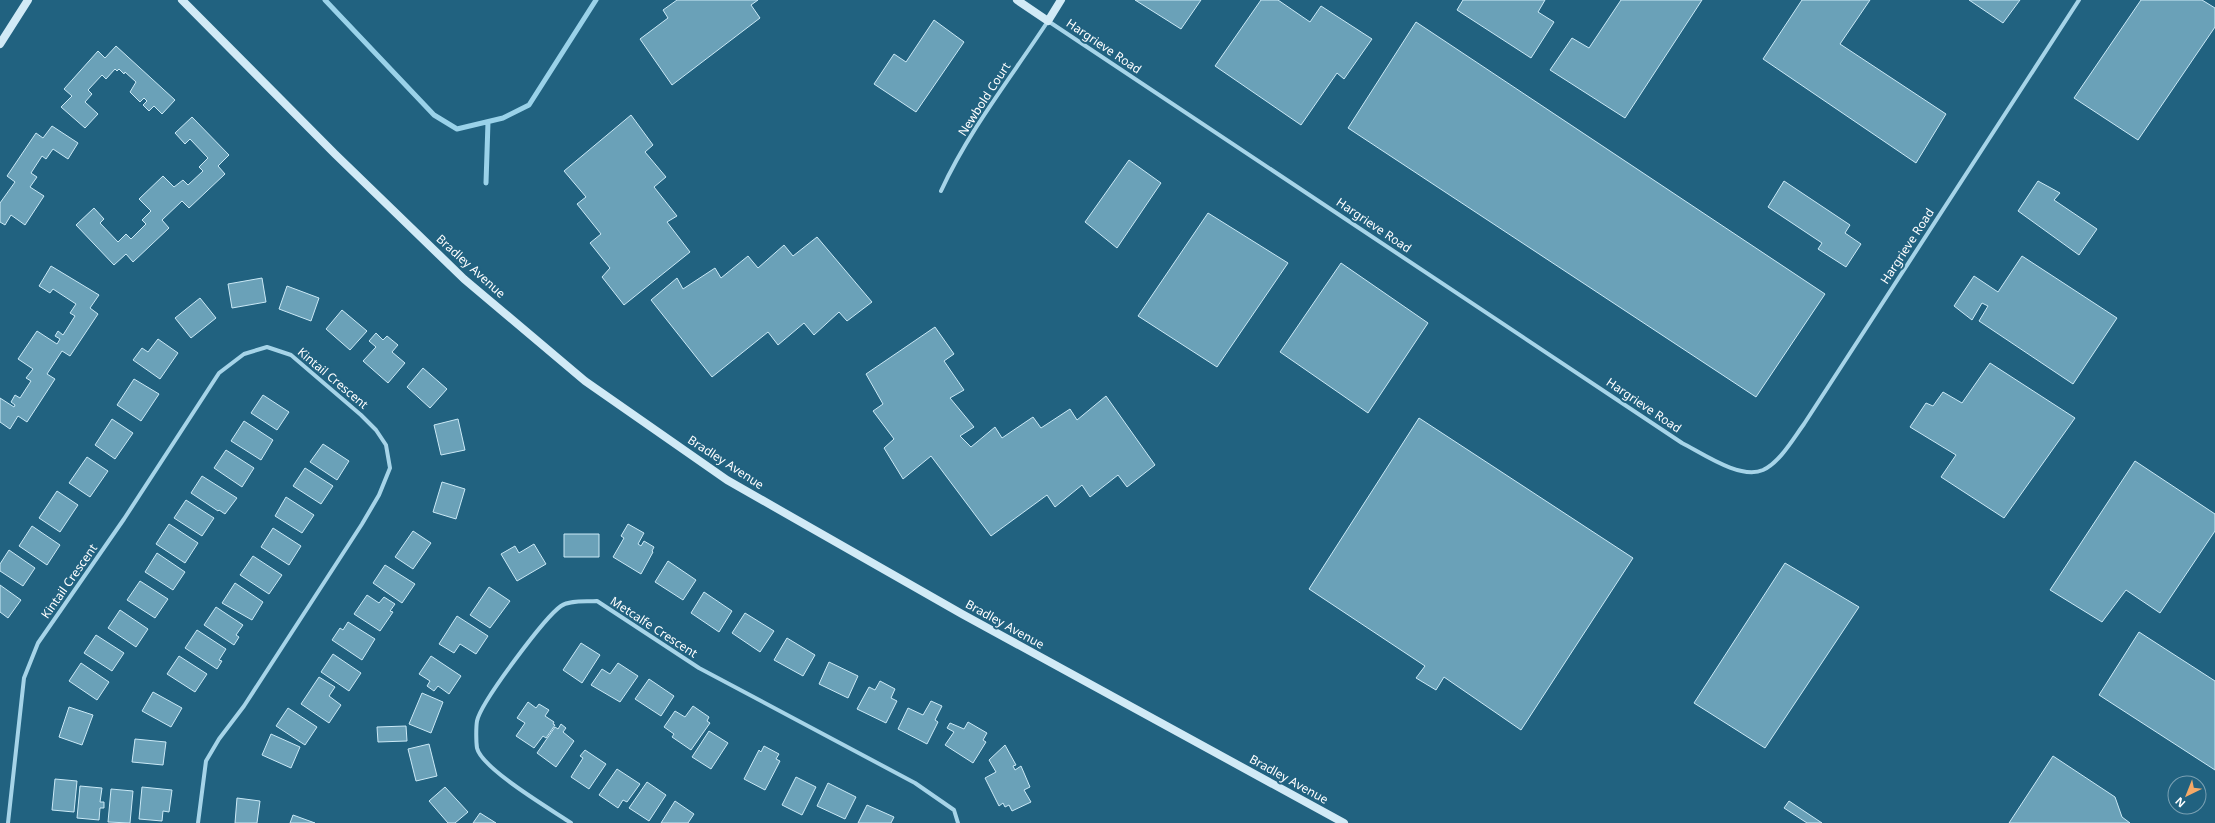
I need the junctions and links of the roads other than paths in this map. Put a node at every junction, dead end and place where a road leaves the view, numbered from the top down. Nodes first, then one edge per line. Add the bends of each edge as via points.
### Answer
1 (28, 0) edge
2 (182, 0) edge
3 (1017, 0) edge
4 (1061, 0) edge
5 (2079, 0) edge
6 (1048, 21) junction
7 (0, 44) edge
8 (941, 191) dead end
9 (8, 823) edge
10 (198, 823) edge
11 (571, 823) edge
12 (958, 823) edge
13 (1344, 823) edge

1 - 7 main road
2 - 13 main road, Bradley Avenue via 464,279 585,381 727,480 962,614
3 - 6 main road
4 - 6 main road
5 - 6 street, Hargrieve Road via 1804,424 1780,456 1762,470 1736,471 1682,443
6 - 8 street, Newbold Court via 976,128
9 - 10 street, Kintail Crescent via 24,678 38,643 124,519 219,373 244,354 267,347 291,355 361,415 386,445 390,468 379,495 362,524 206,761
11 - 12 street, Metcalfe Crescent via 492,769 477,749 477,720 490,696 547,620 562,605 597,602 699,668 915,783 954,810

